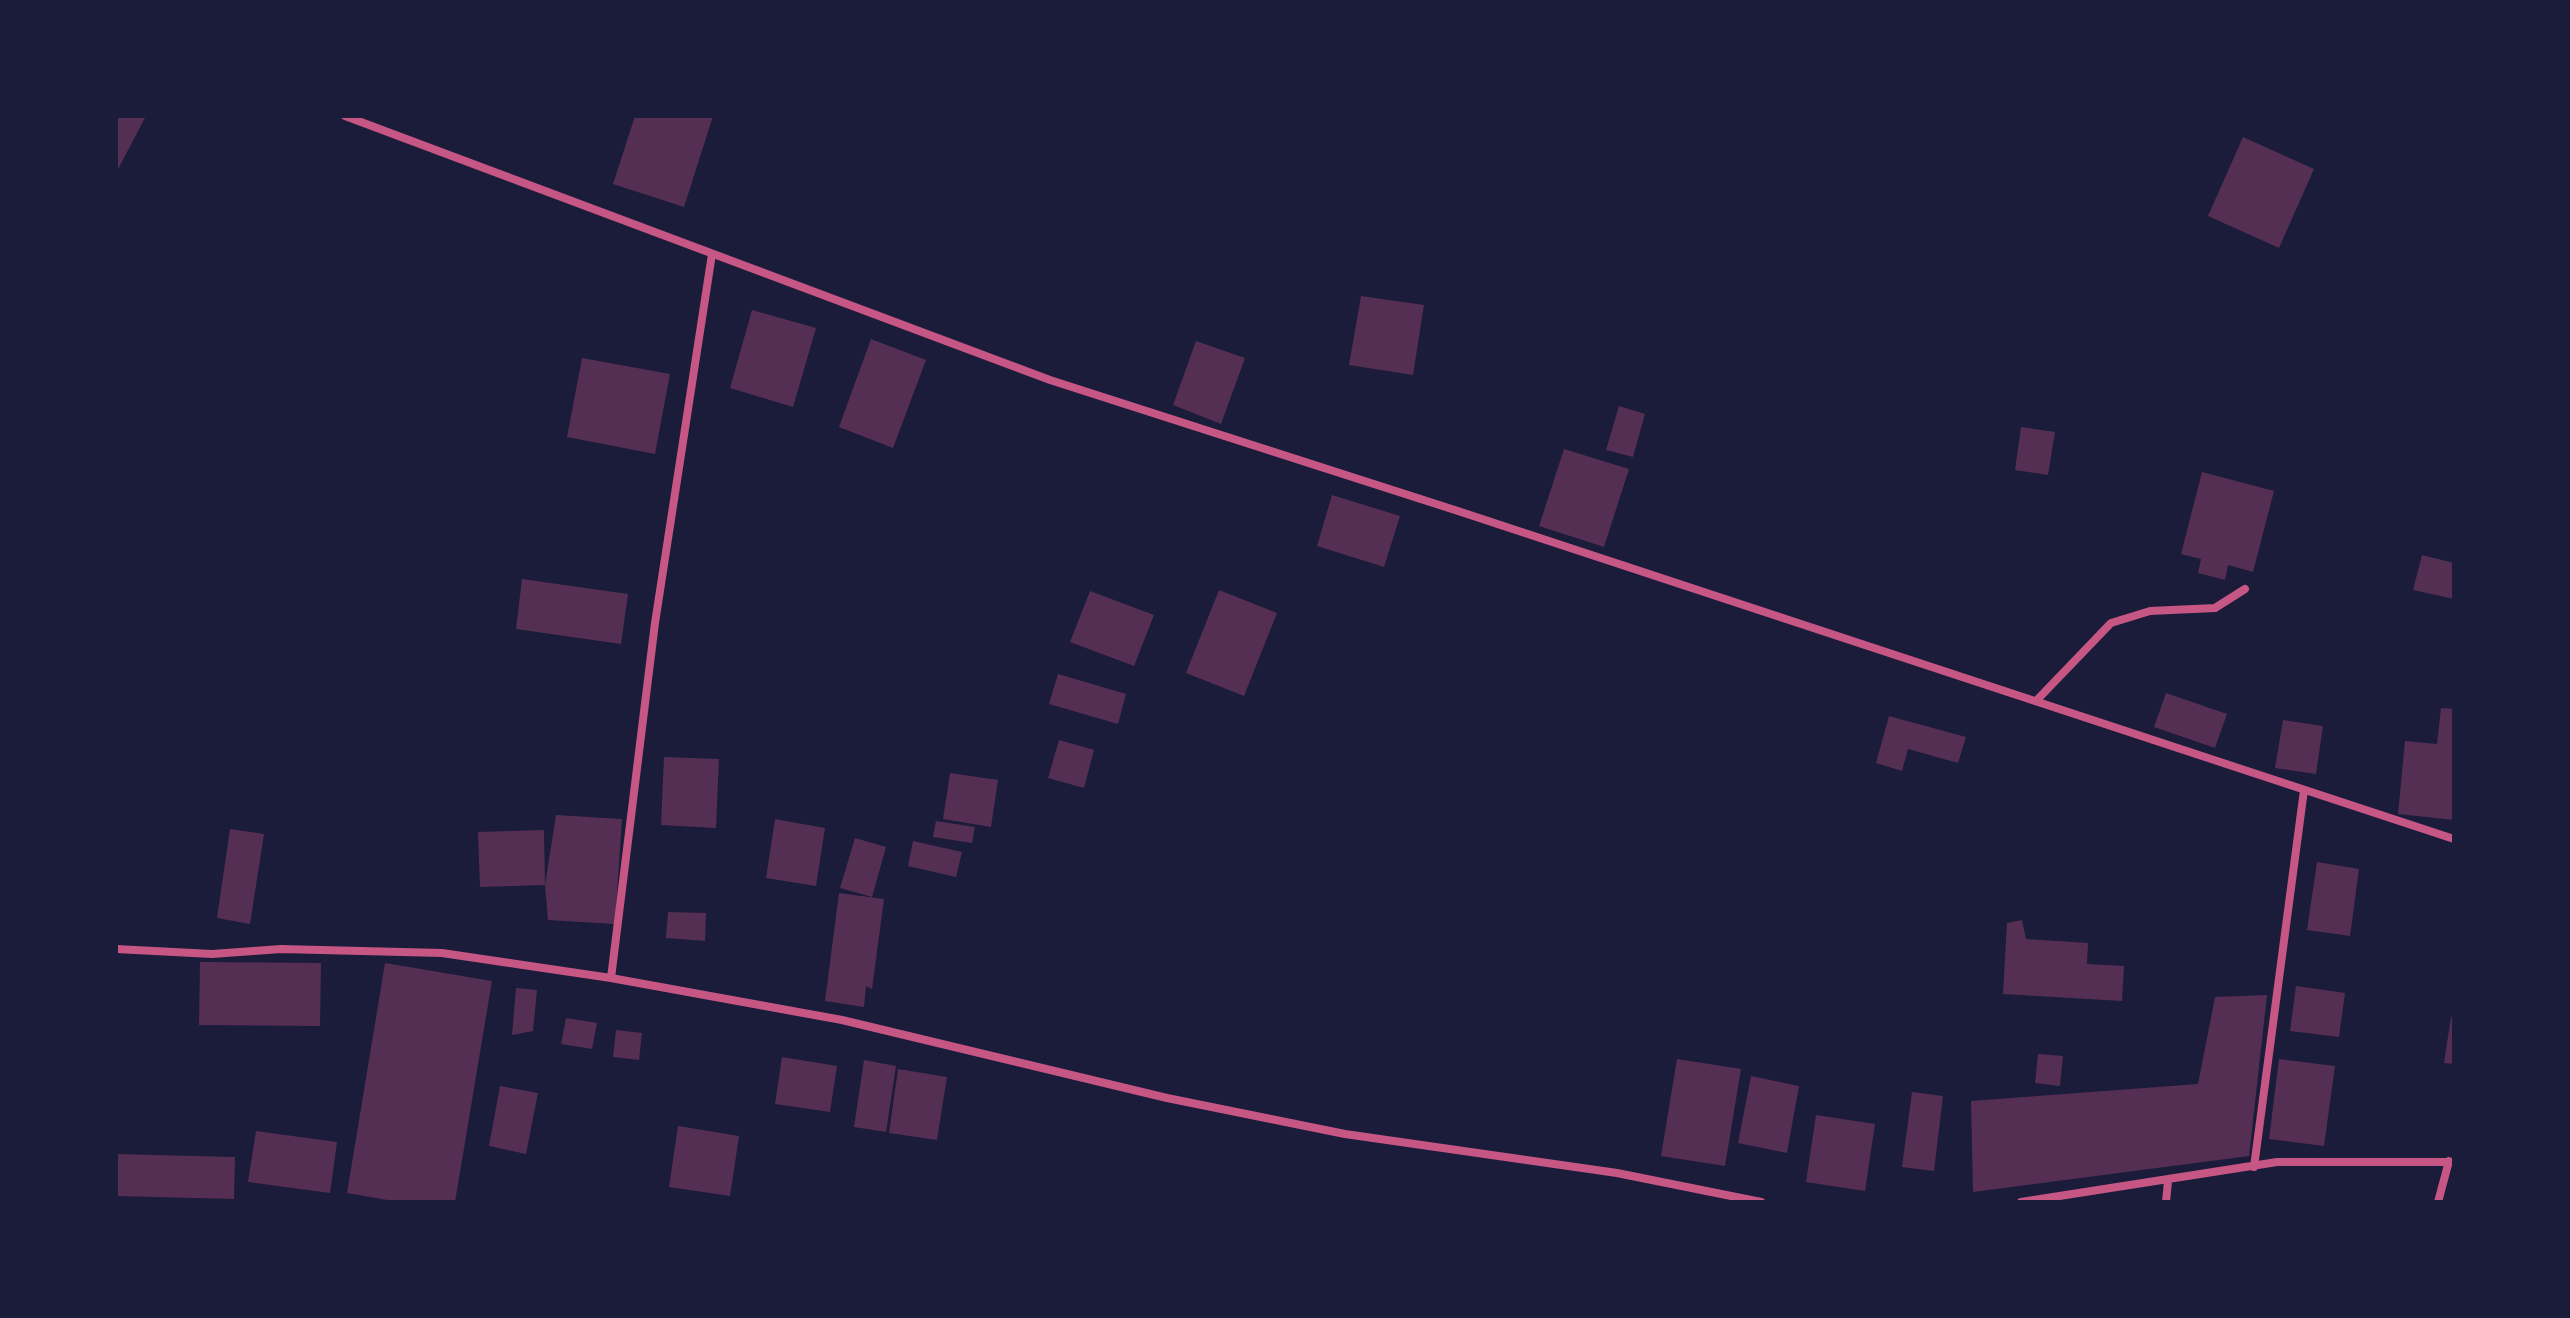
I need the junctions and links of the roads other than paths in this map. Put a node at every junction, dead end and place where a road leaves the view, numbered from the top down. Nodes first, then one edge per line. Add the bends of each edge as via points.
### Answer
1 (345, 116) edge
2 (712, 254) junction
3 (2245, 589) dead end
4 (2036, 701) junction
5 (2304, 790) junction
6 (2454, 839) edge
7 (116, 949) edge
8 (611, 978) junction
9 (2451, 1162) edge
10 (2254, 1167) junction
11 (2168, 1181) junction
12 (1761, 1202) edge
13 (2021, 1202) edge
14 (2166, 1202) edge
15 (2438, 1202) edge

1 - 2 street
2 - 4 street via 1050,380
2 - 8 street via 655,623
3 - 4 street via 2215,608 2150,611 2111,623
4 - 5 street
5 - 6 street
5 - 10 street
7 - 8 street via 442,953
8 - 12 street via 842,1020 1167,1098 1345,1134 1617,1173
9 - 10 street via 2277,1162
9 - 15 street
10 - 11 street
11 - 13 street
11 - 14 street

